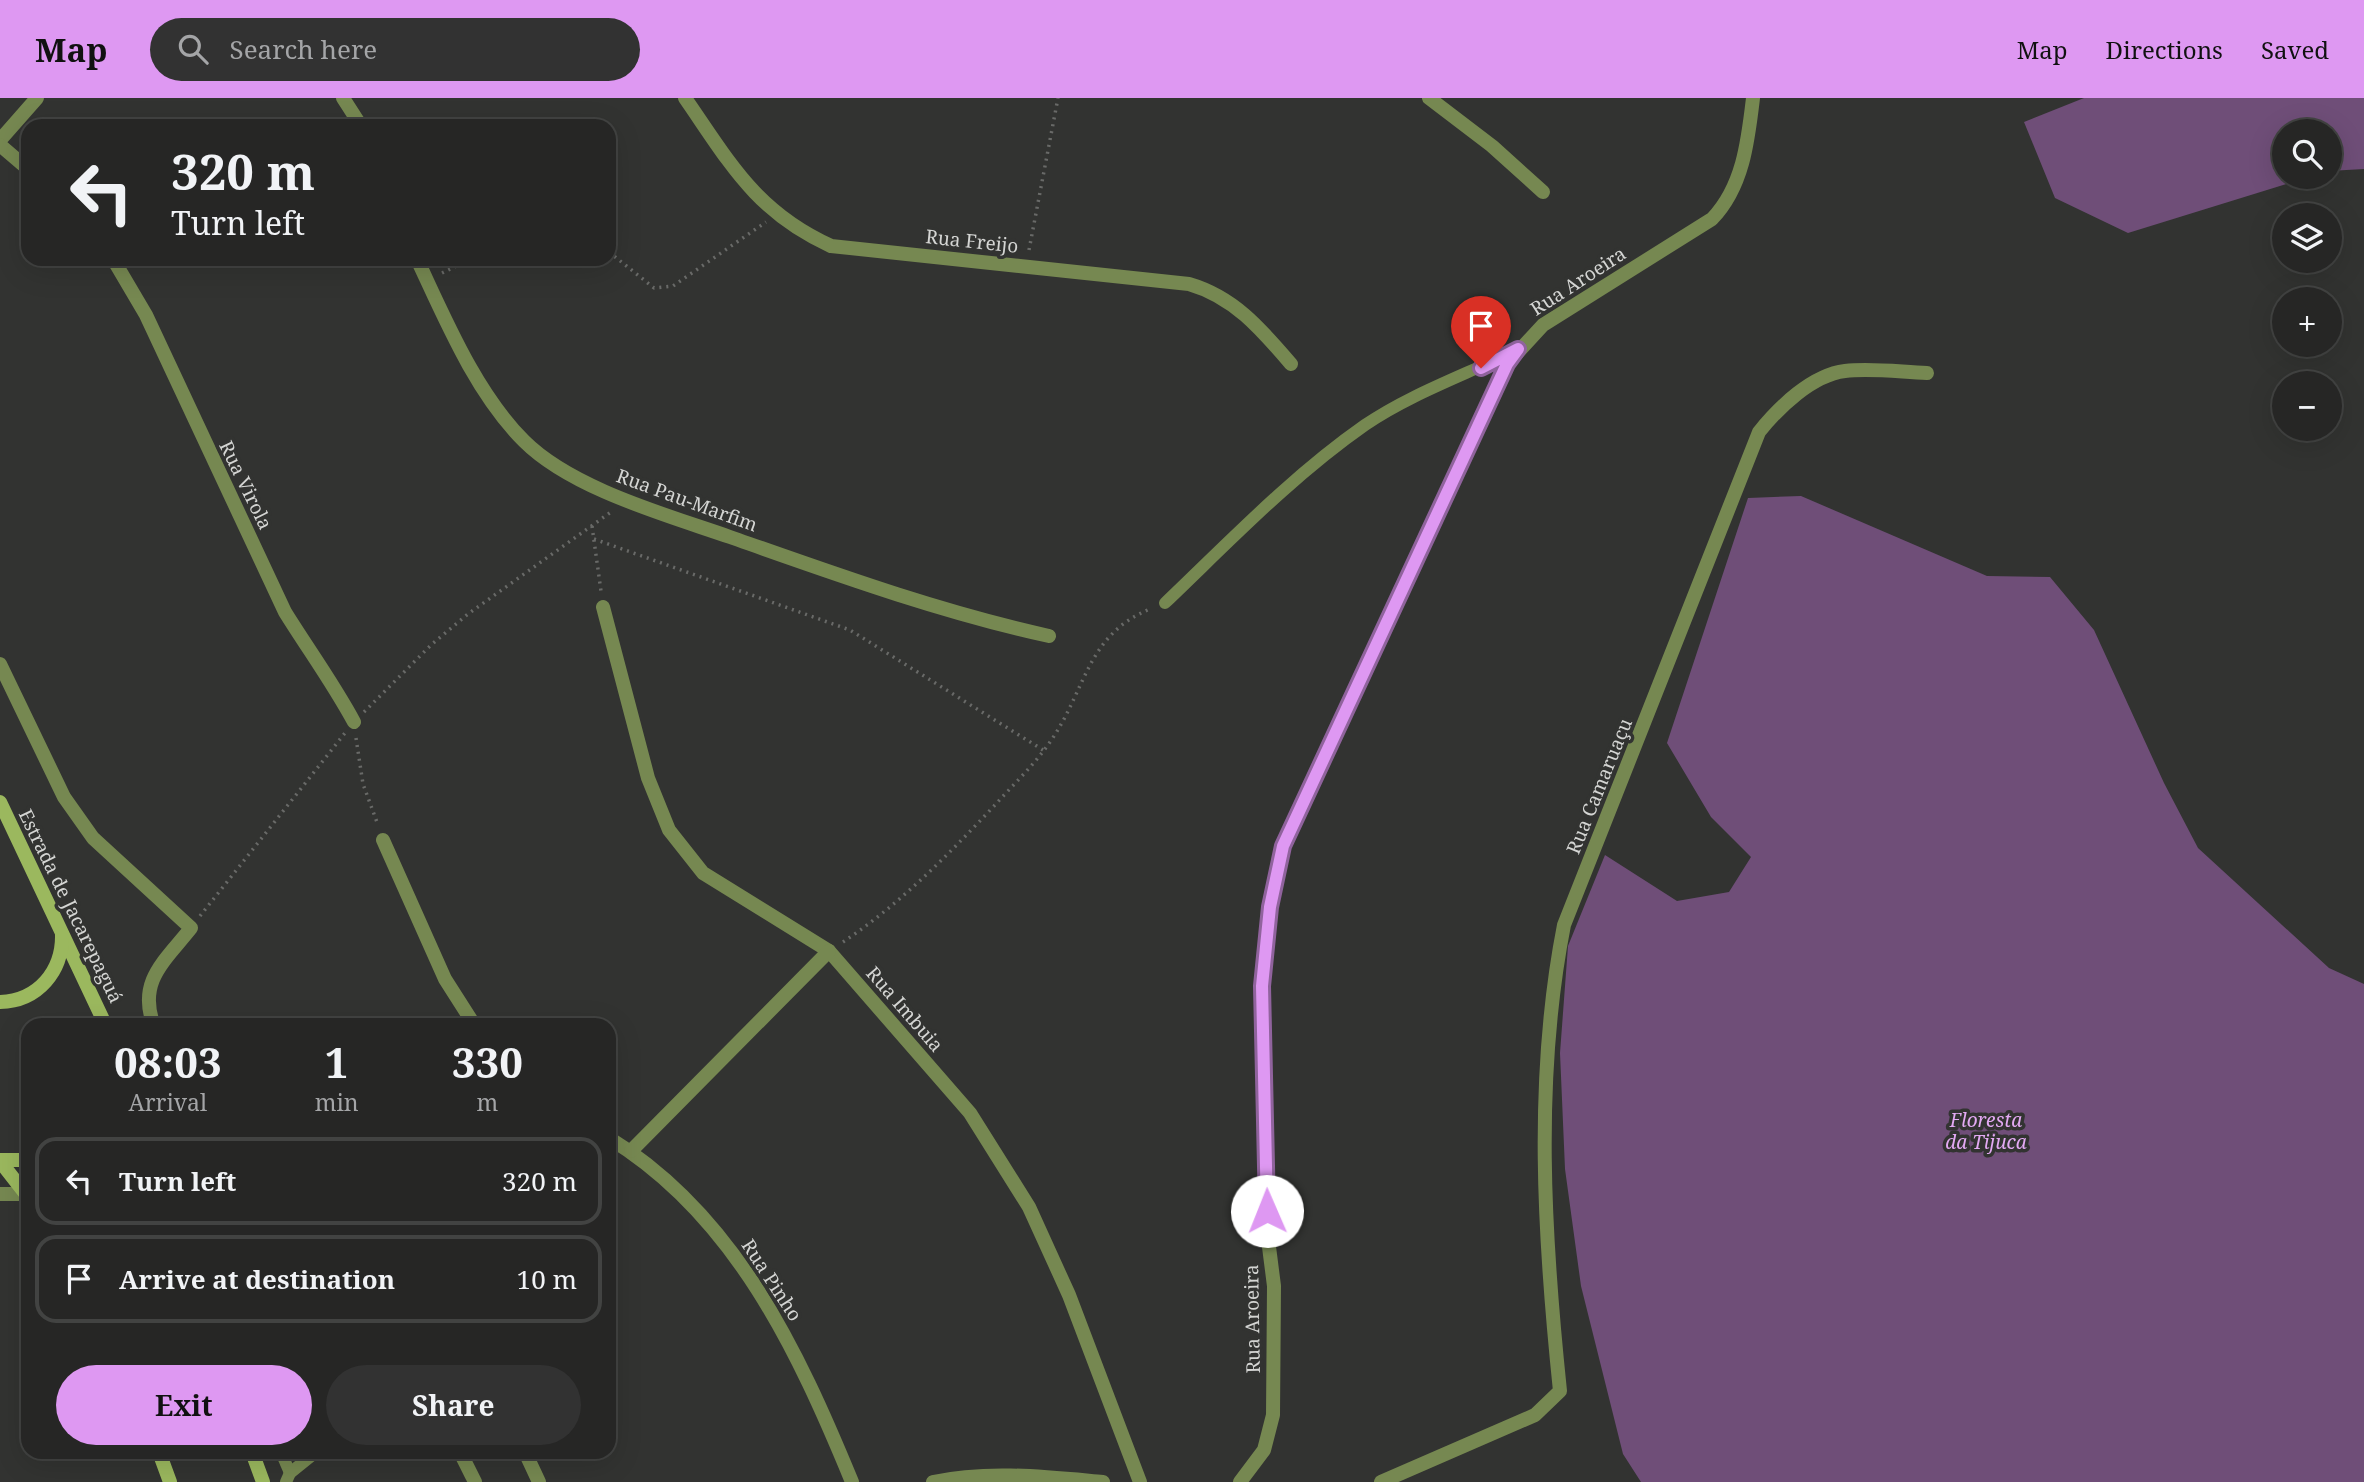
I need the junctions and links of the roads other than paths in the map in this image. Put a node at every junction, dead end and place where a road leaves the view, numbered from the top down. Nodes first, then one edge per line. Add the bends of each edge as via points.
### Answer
1 (37, 98) edge
2 (343, 98) edge
3 (684, 98) edge
4 (1429, 98) edge
5 (1753, 98) edge
6 (356, 119) edge
7 (0, 140) edge
8 (0, 145) edge
9 (21, 163) edge
10 (1543, 192) dead end
11 (117, 266) edge
12 (420, 266) edge
13 (1518, 349) junction
14 (1291, 364) dead end
15 (1927, 373) dead end
16 (1165, 603) road end
17 (603, 607) road end
18 (1049, 636) dead end
19 (0, 664) edge
20 (354, 722) road end
21 (0, 802) edge
22 (383, 840) road end
23 (62, 932) junction
24 (830, 951) junction
25 (0, 1002) edge
26 (102, 1018) edge
27 (151, 1018) edge
28 (470, 1018) edge
29 (616, 1142) edge
30 (631, 1151) junction
31 (21, 1160) edge
32 (0, 1161) edge
33 (21, 1188) edge
34 (0, 1194) edge
35 (21, 1196) edge
36 (162, 1459) edge
37 (255, 1459) edge
38 (283, 1459) edge
39 (308, 1459) edge
40 (464, 1459) edge
41 (528, 1459) edge
42 (288, 1477) edge
43 (170, 1482) edge
44 (263, 1482) edge
45 (475, 1482) edge
46 (539, 1482) edge
47 (852, 1482) edge
48 (933, 1482) edge
49 (1103, 1482) edge
50 (1139, 1482) edge
51 (1240, 1482) edge
52 (1381, 1482) edge

1 - 7 street
2 - 6 street
3 - 14 street, Rua Freijo via 743,182 776,215 831,246 1189,284 1208,289 1253,320
4 - 10 street
5 - 13 street, Rua Aroeira via 1749,134 1727,204 1712,219 1543,325
8 - 9 street
11 - 20 street, Rua Virola via 146,315 285,612 327,672
12 - 18 street, Rua Pau-Marfim via 481,383 526,443 590,484 930,606
13 - 16 lane via 1419,394 1367,424 1307,469
13 - 51 street, Rua Aroeira via 1507,364 1283,846 1270,907 1262,986 1268,1231 1274,1286 1273,1415 1264,1450
15 - 52 street, Rua Camaruaçu via 1843,371 1780,405 1759,432 1564,925 1549,1028 1545,1185 1560,1391 1535,1415
17 - 24 street, Rua Imbuia via 648,778 669,830 703,873
19 - 27 street via 64,797 93,838 191,928 152,978 147,1006
21 - 23 main road, Estrada de Jacarepaguá
22 - 28 street via 445,979
23 - 25 main road via 61,956 50,978 32,994
23 - 26 main road, Estrada de Jacarepaguá
24 - 30 street
24 - 50 street, Rua Imbuia via 970,1113 1029,1207 1069,1295
29 - 30 street, Rua Pinho
30 - 47 street, Rua Pinho via 694,1205 770,1307 814,1390
31 - 32 main road
32 - 33 main road
34 - 35 street
36 - 43 main road
37 - 44 main road
38 - 42 lane
39 - 42 lane
40 - 45 street
41 - 46 street
48 - 49 street via 1034,1476

